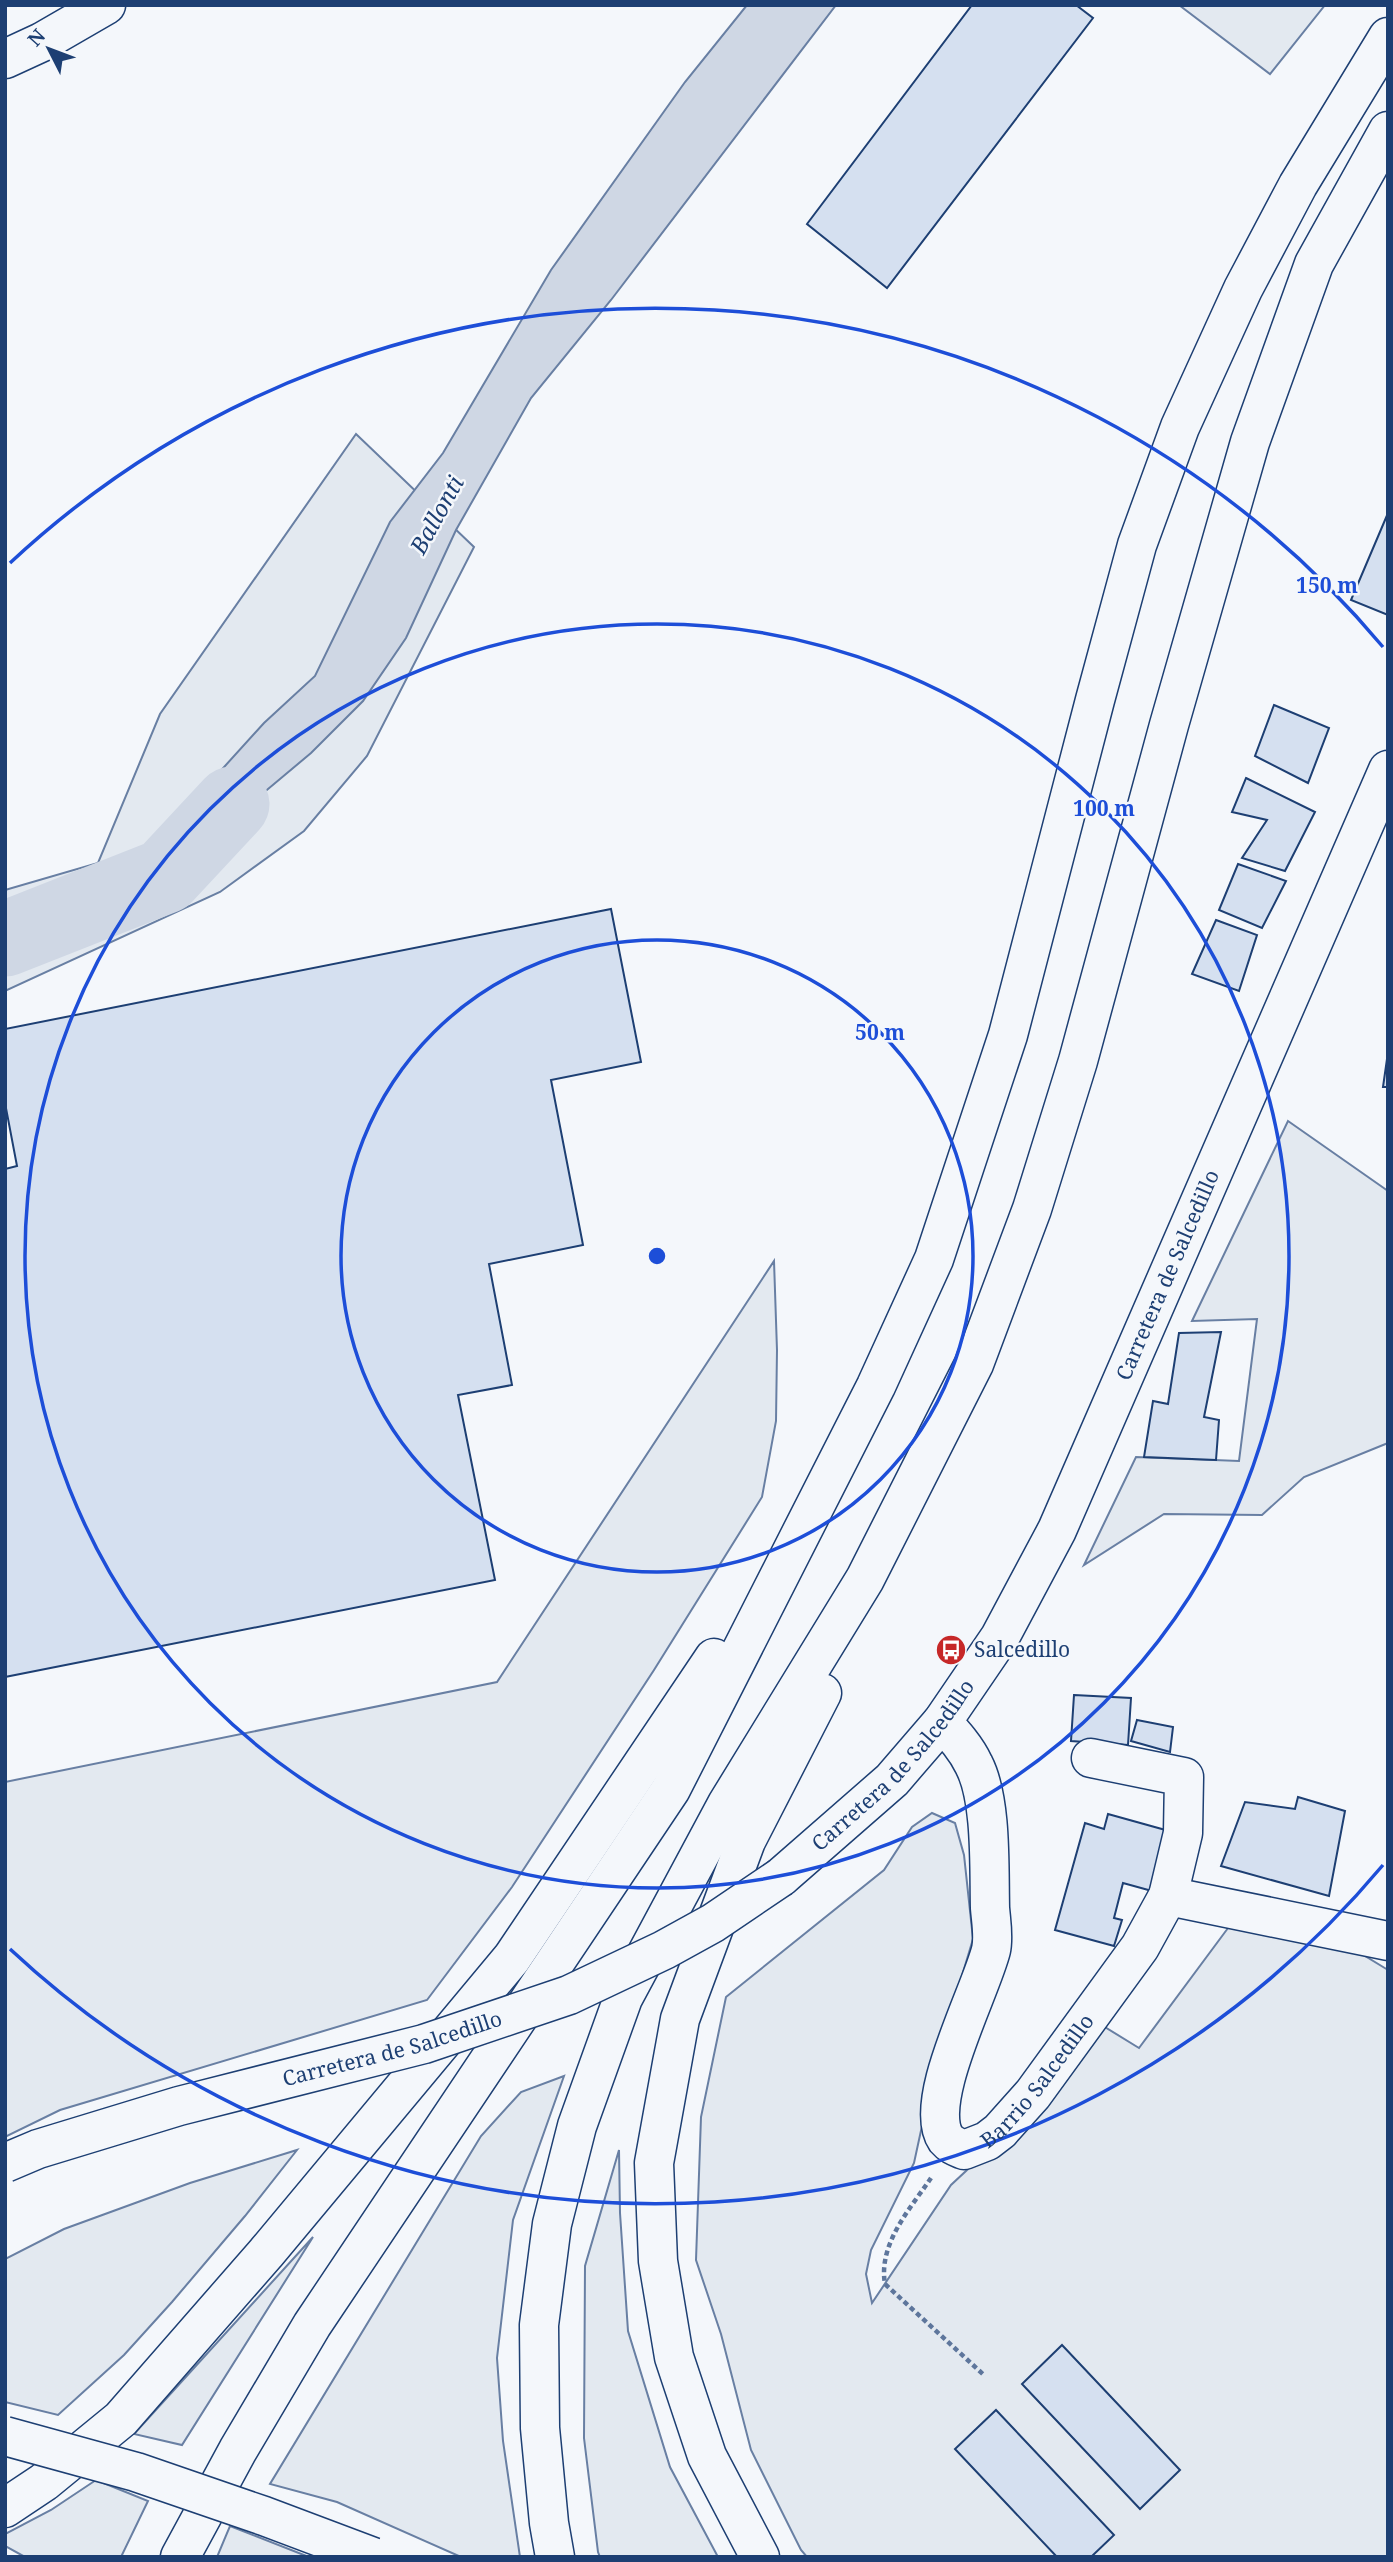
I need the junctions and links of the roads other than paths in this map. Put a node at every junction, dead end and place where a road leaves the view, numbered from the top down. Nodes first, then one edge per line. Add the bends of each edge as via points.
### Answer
1 (106, 5) edge
2 (1388, 37) edge
3 (5, 59) edge
4 (1388, 131) edge
5 (1388, 770) edge
6 (824, 1486) junction
7 (865, 1579) junction
8 (942, 1722) junction
9 (1091, 1758) dead end
10 (1168, 1896) junction
11 (1388, 1941) edge
12 (5, 2163) edge
13 (5, 2436) edge
14 (5, 2508) edge
15 (180, 2557) edge
16 (373, 2557) edge
17 (555, 2557) edge
18 (760, 2557) edge

1 - 3 main road
2 - 6 main road via 1298,185 1243,289 1180,427 1134,558 1009,1035 934,1259
4 - 7 main road via 1314,264 1250,442 1078,1061 1032,1209 974,1364
5 - 8 main road, Carretera de Salcedillo via 1057,1530 1000,1637
6 - 14 main road via 700,1680 512,1958 267,2253 121,2419
6 - 15 main road via 671,1789 312,2325
7 - 17 main road via 727,1804 623,1998 577,2126 552,2224 539,2325 540,2428
7 - 18 main road via 821,1696 746,1842 680,2019 654,2163 658,2261 674,2357 708,2456
8 - 10 main road, Barrio Salcedillo via 976,1767 987,1817 992,1948 943,2088 941,2126 954,2146 964,2150 987,2141 1033,2094 1140,1947
8 - 12 main road, Carretera de Salcedillo, bridge via 892,1780 781,1877 713,1923 569,1995 424,2045 179,2106
9 - 10 main road, Barrio Salcedillo via 1184,1777 1183,1833
10 - 11 main road
13 - 16 main road, bridge via 136,2472

